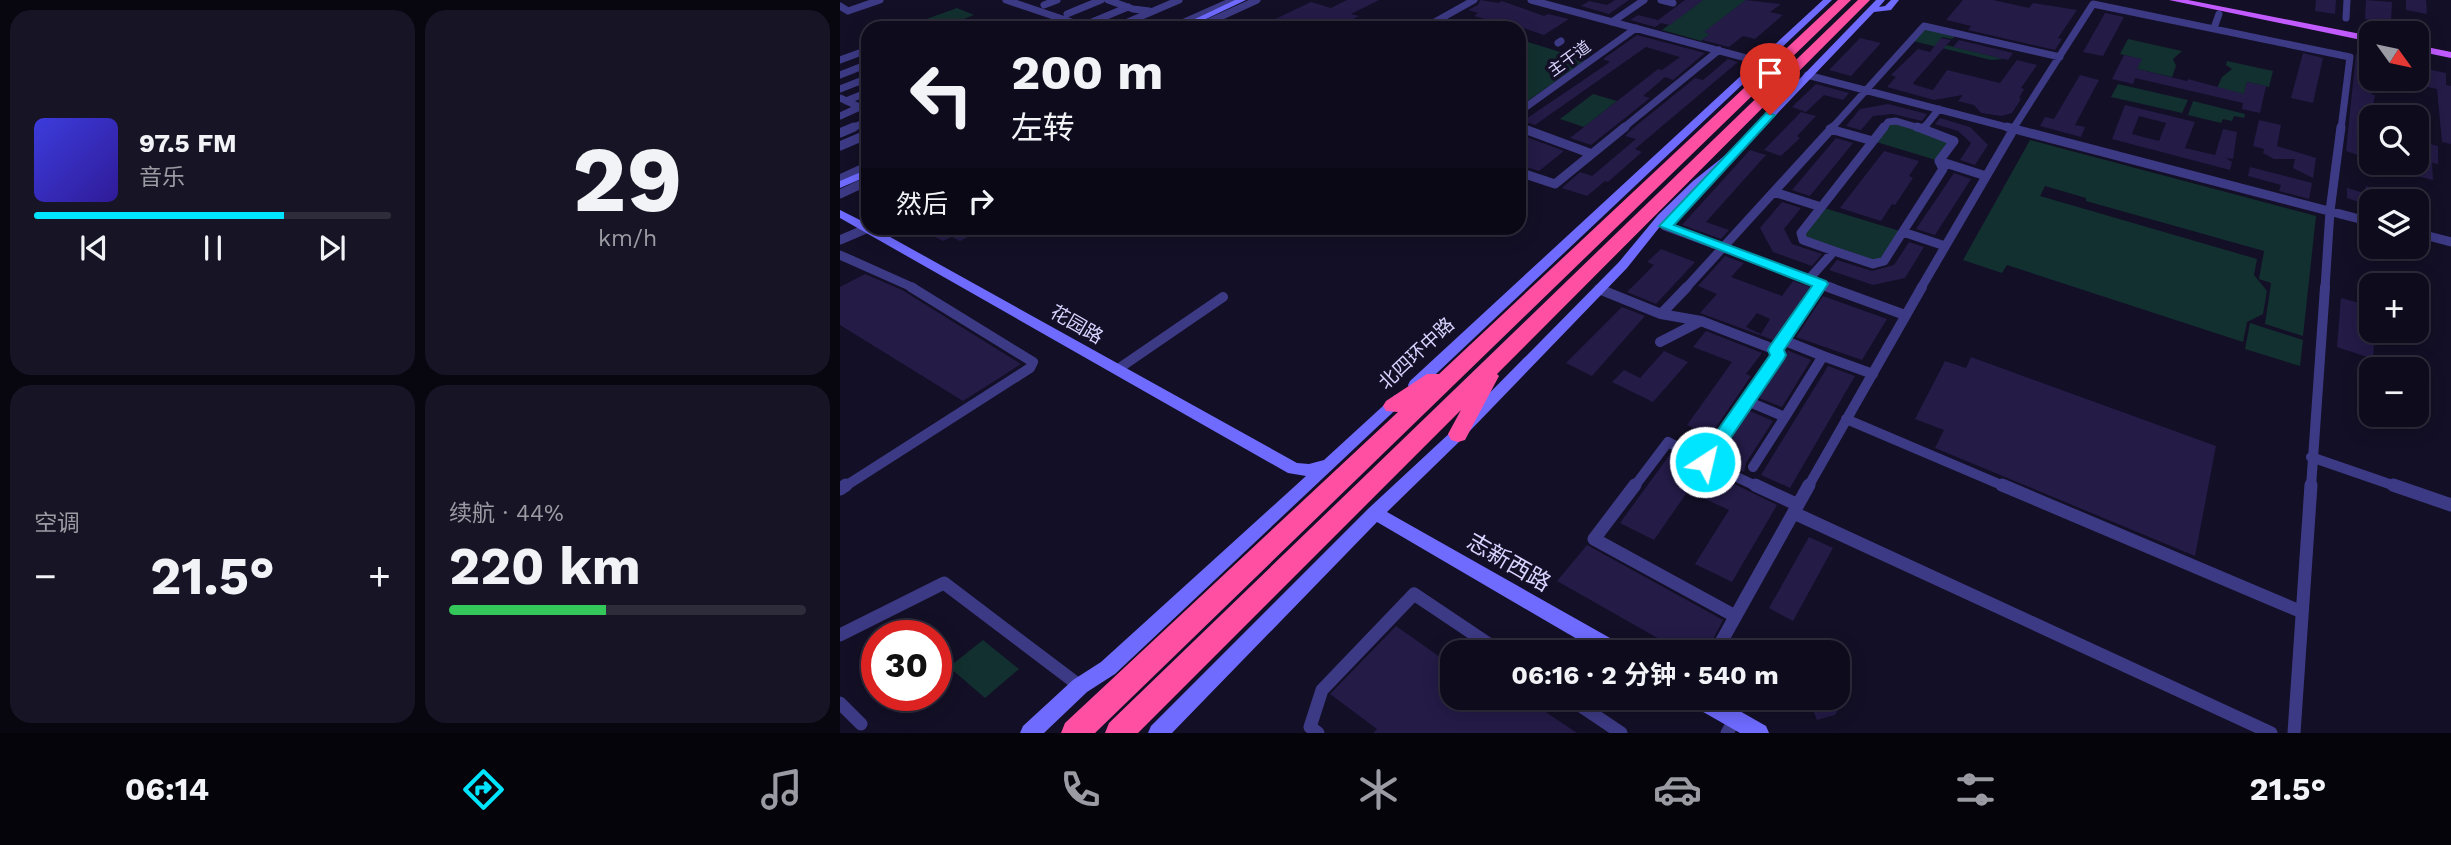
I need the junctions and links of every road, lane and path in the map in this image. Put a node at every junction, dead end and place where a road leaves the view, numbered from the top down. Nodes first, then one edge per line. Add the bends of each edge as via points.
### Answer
1 (880, 0) edge
2 (1006, 0) edge
3 (1057, 0) edge
4 (1101, 0) edge
5 (1108, 0) edge
6 (1179, 0) edge
7 (1242, 0) edge
8 (1254, 0) edge
9 (1474, 0) edge
10 (1531, 0) edge
11 (1644, 0) edge
12 (1661, 0) edge
13 (1845, 0) edge
14 (1895, 0) edge
15 (2174, 0) edge
16 (2203, 0) edge
17 (2347, 0) edge
18 (1120, 1) edge
19 (1824, 1) edge
20 (1213, 3) dead end
21 (1673, 3) dead end
22 (1228, 4) edge
23 (1873, 4) edge
24 (1044, 5) dead end
25 (840, 6) edge
26 (1128, 7) junction
27 (1152, 11) junction
28 (1067, 14) dead end
29 (2218, 14) dead end
30 (2346, 18) dead end
31 (1077, 21) edge
32 (1098, 21) edge
33 (1130, 21) edge
34 (1188, 21) edge
35 (1194, 21) edge
36 (1206, 21) edge
37 (1210, 21) edge
38 (1436, 21) edge
39 (1612, 22) junction
40 (1809, 26) junction
41 (1636, 28) junction
42 (2214, 28) junction
43 (2359, 30) edge
44 (2359, 37) edge
45 (2429, 44) edge
46 (2451, 49) edge
47 (1719, 50) junction
48 (2429, 51) edge
49 (859, 53) dead end
50 (2451, 55) edge
51 (2060, 57) junction
52 (840, 60) edge
53 (1760, 64) junction
54 (861, 67) edge
55 (840, 75) edge
56 (1808, 75) junction
57 (861, 81) edge
58 (840, 89) edge
59 (1865, 90) junction
60 (1760, 92) junction
61 (861, 94) edge
62 (843, 99) edge
63 (861, 106) edge
64 (1526, 107) edge
65 (861, 108) edge
66 (1939, 109) junction
67 (840, 116) edge
68 (861, 124) edge
69 (2014, 128) junction
70 (1830, 129) junction
71 (1923, 129) junction
72 (1526, 130) edge
73 (840, 133) edge
74 (861, 137) edge
75 (1873, 141) junction
76 (840, 146) edge
77 (1592, 154) junction
78 (1732, 155) junction
79 (1939, 161) junction
80 (861, 169) edge
81 (1526, 174) edge
82 (1986, 176) junction
83 (840, 179) edge
84 (861, 180) edge
85 (840, 189) edge
86 (1774, 192) junction
87 (1821, 207) junction
88 (2330, 211) junction
89 (840, 213) edge
90 (2359, 219) edge
91 (861, 224) edge
92 (1665, 226) junction
93 (861, 231) edge
94 (1903, 232) junction
95 (880, 235) edge
96 (2429, 236) edge
97 (840, 240) edge
98 (2451, 242) edge
99 (1945, 246) junction
100 (1724, 248) junction
101 (1834, 251) junction
102 (840, 255) edge
103 (1623, 265) junction
104 (1809, 279) junction
105 (1821, 284) junction
106 (1599, 289) junction
107 (1223, 297) dead end
108 (1661, 314) junction
109 (1905, 315) junction
110 (1701, 321) junction
111 (1660, 342) dead end
112 (1779, 345) junction
113 (1476, 351) junction
114 (1823, 356) junction
115 (1499, 358) junction
116 (1118, 369) junction
117 (1873, 374) junction
118 (1747, 401) junction
119 (1393, 406) junction
120 (1785, 417) junction
121 (1846, 419) junction
122 (1458, 434) junction
123 (2311, 457) junction
124 (1705, 462) junction
125 (1330, 464) junction
126 (1753, 467) dead end
127 (1294, 469) junction
128 (840, 489) edge
129 (1303, 489) junction
130 (2451, 505) edge
131 (1796, 509) junction
132 (1375, 513) junction
133 (2302, 612) junction
134 (1735, 616) junction
135 (840, 635) edge
136 (1483, 640) edge
137 (1596, 640) edge
138 (1722, 640) edge
139 (1080, 686) junction
140 (840, 703) edge
141 (1587, 710) edge
142 (1712, 710) edge
143 (861, 724) dead end
144 (1731, 726) edge
145 (1030, 733) edge
146 (1075, 733) edge
147 (1119, 733) edge
148 (1158, 733) edge
149 (1318, 733) edge
150 (1621, 733) edge
151 (1759, 733) edge
152 (2271, 733) edge
153 (2294, 733) edge

1 - 25 street via 848,11
2 - 31 street
3 - 24 street
4 - 28 street
5 - 18 street
6 - 27 street
7 - 22 street
8 - 36 street
8 - 37 street
9 - 38 street
10 - 39 street
11 - 39 street
12 - 21 street
13 - 40 highway, 北四环中路
14 - 23 street via 1888,8
15 - 44 main road
16 - 43 main road
17 - 30 street
18 - 26 street
19 - 40 street, 北四环中路
20 - 22 street
22 - 34 street
22 - 35 street
23 - 56 street
23 - 60 highway, 北四环中路
26 - 27 street
26 - 32 street
27 - 33 street
29 - 42 street
39 - 41 street
40 - 53 street, 北四环中路
40 - 60 highway, 北四环中路
41 - 47 street
41 - 64 street, 主干道
42 - 51 street via 2093,4
42 - 88 street via 2350,57
45 - 46 main road
47 - 53 street
47 - 77 street
48 - 50 main road
49 - 52 street
51 - 59 street via 1924,26
51 - 69 street
53 - 60 highway
53 - 119 street, 北四环中路
54 - 55 street
56 - 59 street
56 - 60 highway
56 - 78 street
57 - 58 street
59 - 66 street
59 - 70 street
60 - 113 highway, 北四环中路
60 - 115 highway, 北四环中路
61 - 62 street
62 - 63 street
65 - 67 street
66 - 69 street
66 - 71 street
68 - 73 street
69 - 82 street
69 - 88 street
70 - 75 street
70 - 86 street
71 - 75 street via 1888,122
71 - 79 street via 1954,141
72 - 77 street
74 - 76 street
75 - 87 street
77 - 81 street via 1555,184
78 - 92 street
78 - 103 street via 1662,217
79 - 82 street
79 - 94 street via 1944,169
80 - 83 street
82 - 99 street
84 - 85 street
86 - 87 street
86 - 100 street
87 - 101 street via 1801,233 1803,240
88 - 90 street
88 - 123 street
89 - 91 street, 花园路
92 - 100 street
92 - 103 street
93 - 97 street
94 - 99 street
94 - 101 street via 1884,261 1873,264
95 - 116 street, 花园路
96 - 98 street
99 - 109 street
100 - 104 street
100 - 108 street
101 - 104 street
102 - 128 street via 902,281 1033,362
103 - 106 street
104 - 105 street
105 - 109 street
105 - 112 street
106 - 108 street
106 - 122 street
107 - 116 street
108 - 110 street
109 - 117 street
110 - 111 street
110 - 112 street
112 - 114 street
112 - 118 street via 1779,355
113 - 119 highway
113 - 146 highway, 北四环中路
114 - 117 street
114 - 120 street
115 - 122 highway
115 - 147 highway, 北四环中路
116 - 127 street, 花园路
117 - 121 street
118 - 120 street
118 - 124 street
119 - 125 street, 北四环中路
120 - 126 street
121 - 131 street
121 - 133 street
122 - 132 street
123 - 130 street
123 - 133 street
124 - 131 street
124 - 134 street via 1668,442 1594,539
125 - 127 street
125 - 129 street, 北四环中路
127 - 129 street
129 - 139 street, 北四环中路 via 1108,668
131 - 134 street
131 - 152 street
132 - 137 street, 志新西路
132 - 148 street
133 - 153 street
134 - 138 street
135 - 139 street via 944,583
136 - 149 street via 1414,594 1322,690 1310,727
139 - 145 street, 北四环中路
140 - 143 street
141 - 150 street
142 - 144 street
144 - 151 street

